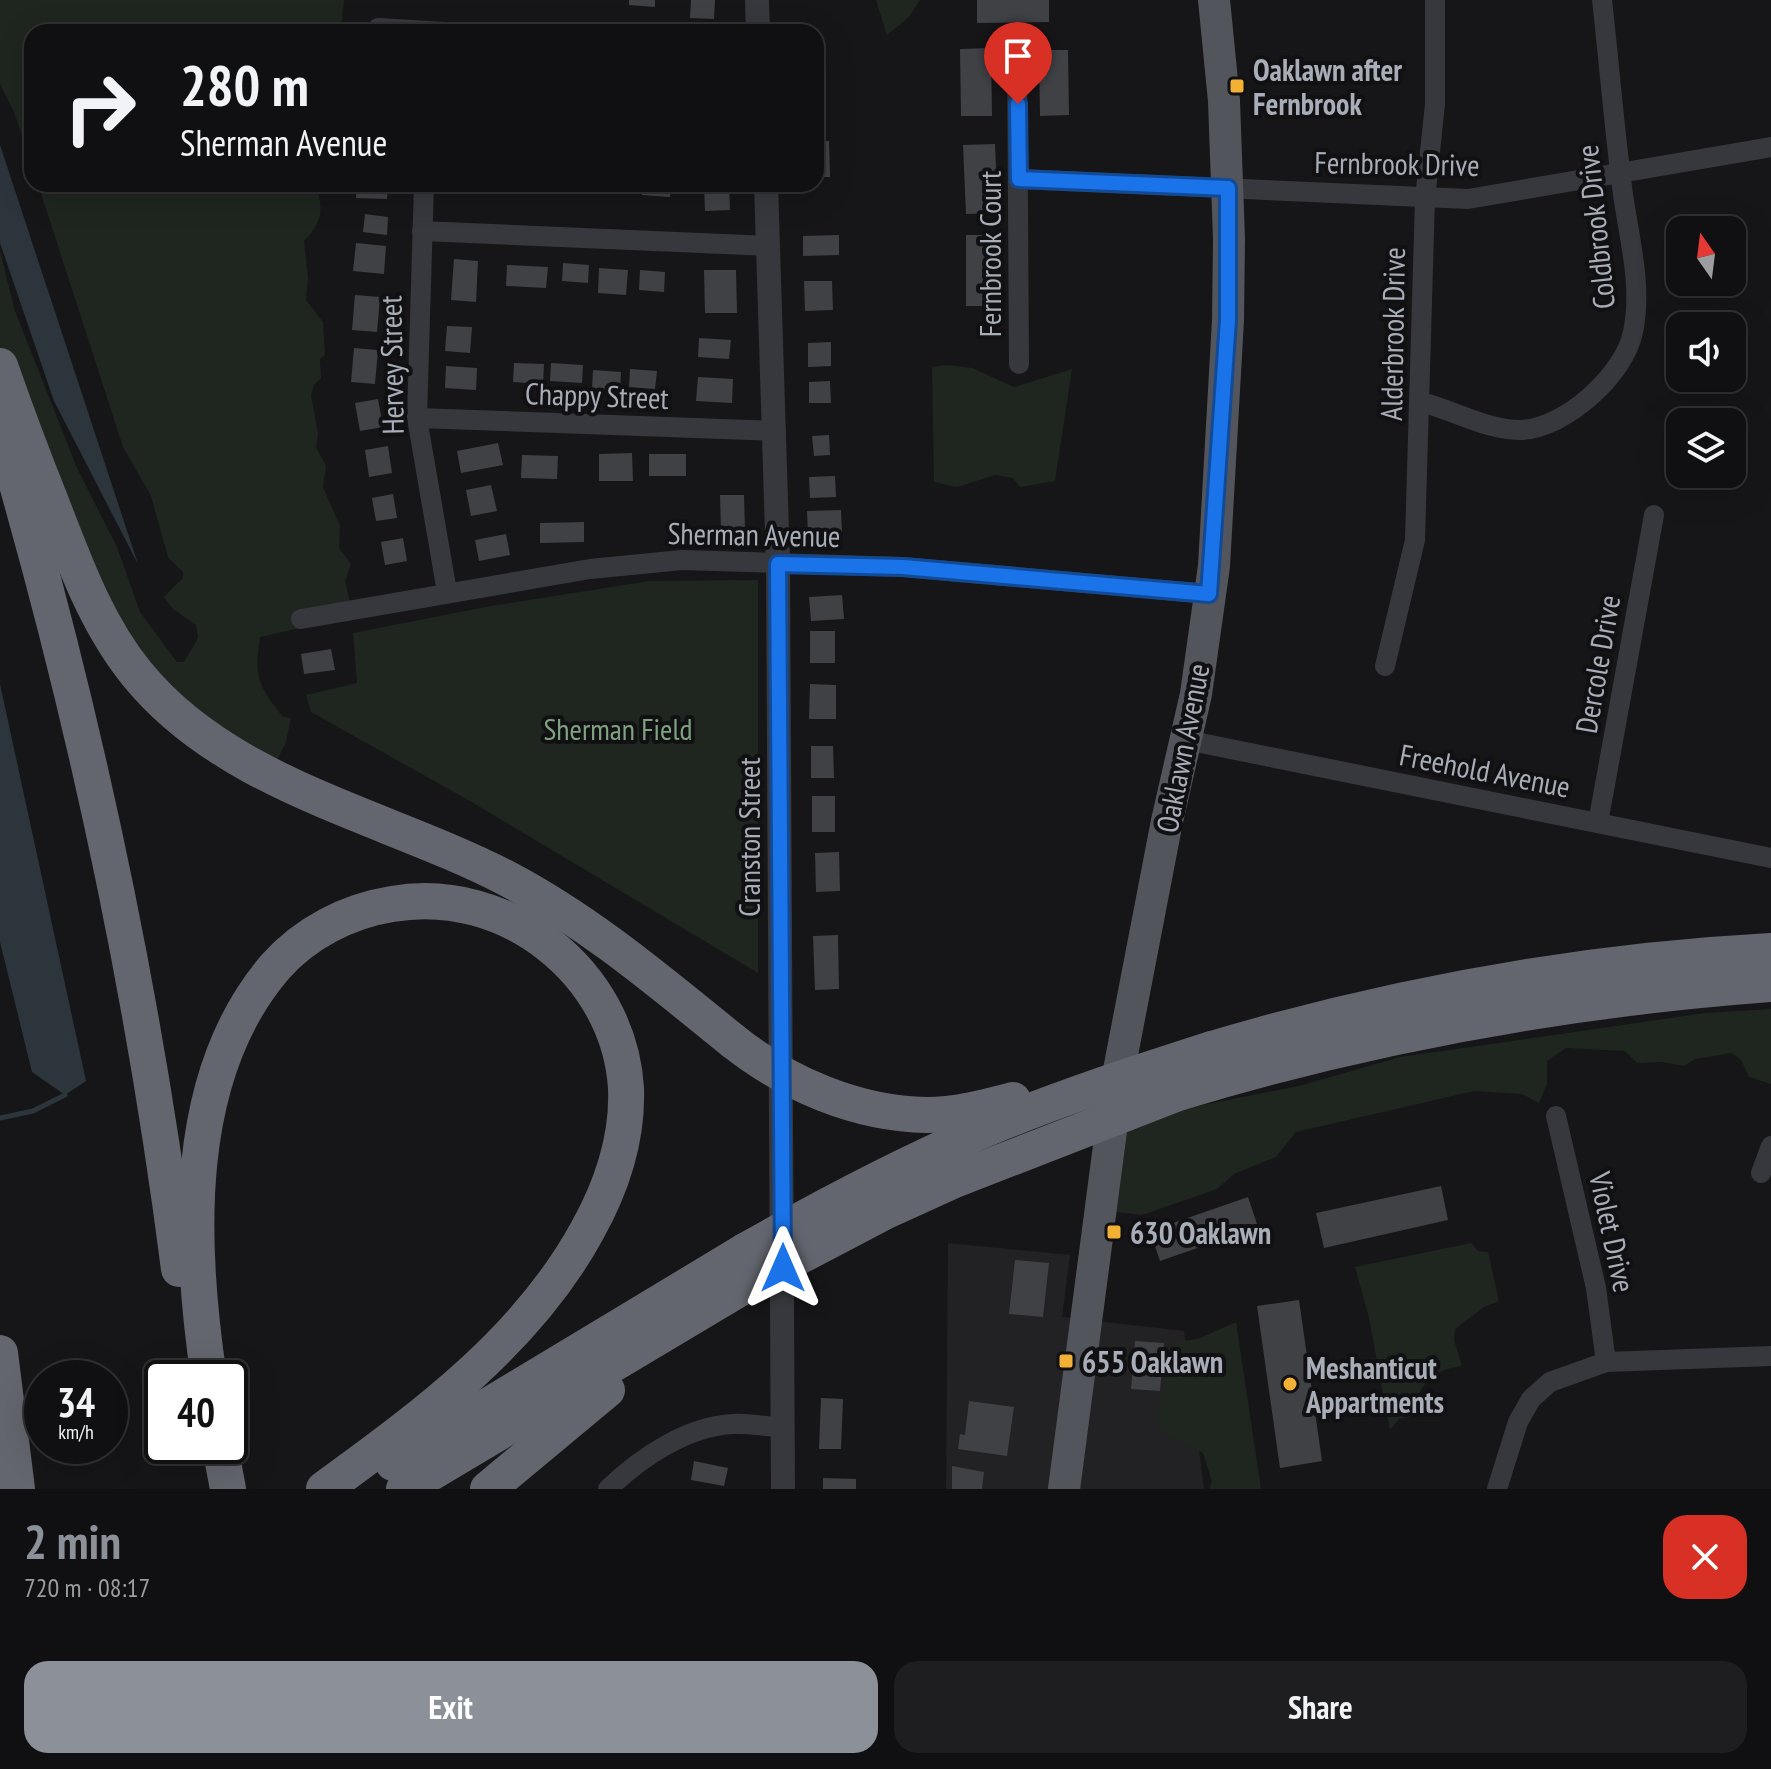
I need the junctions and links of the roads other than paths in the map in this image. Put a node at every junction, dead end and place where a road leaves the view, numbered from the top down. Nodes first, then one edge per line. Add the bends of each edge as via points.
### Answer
1 (757, 0) edge
2 (1214, 0) edge
3 (1435, 0) edge
4 (1602, 0) edge
5 (758, 24) edge
6 (1017, 49) dead end
7 (1771, 147) edge
8 (1620, 172) junction
9 (1019, 179) junction
10 (1228, 188) junction
11 (424, 192) edge
12 (766, 192) edge
13 (1425, 199) junction
14 (422, 231) junction
15 (769, 246) junction
16 (1019, 364) dead end
17 (0, 366) edge
18 (1421, 402) junction
19 (417, 418) junction
20 (0, 427) edge
21 (776, 431) junction
22 (1654, 515) dead end
23 (778, 564) junction
24 (447, 592) junction
25 (1209, 594) junction
26 (301, 619) dead end
27 (1385, 666) dead end
28 (1186, 740) junction
29 (1598, 823) junction
30 (1771, 858) edge
31 (1771, 951) edge
32 (1771, 984) edge
33 (1212, 1049) junction
34 (1556, 1116) dead end
35 (1771, 1146) edge
36 (1761, 1173) dead end
37 (748, 1277) junction
38 (0, 1353) edge
39 (1771, 1356) edge
40 (190, 1360) edge
41 (208, 1360) edge
42 (1606, 1362) junction
43 (782, 1427) junction
44 (0, 1450) edge
45 (204, 1464) edge
46 (223, 1464) edge
47 (8, 1489) edge
48 (17, 1489) edge
49 (207, 1489) edge
50 (228, 1489) edge
51 (324, 1489) edge
52 (350, 1489) edge
53 (404, 1489) edge
54 (488, 1489) edge
55 (608, 1489) edge
56 (783, 1489) edge
57 (1064, 1489) edge
58 (1497, 1489) edge

1 - 5 street
2 - 10 main road, Oaklawn Avenue
3 - 13 street, Alderbrook Drive via 1435,104
4 - 8 street, Coldbrook Drive
6 - 9 street, Fernbrook Court
7 - 8 street, Fernbrook Drive
8 - 13 street, Fernbrook Drive via 1468,199
8 - 18 street, Coldbrook Drive via 1637,304 1629,347 1613,375 1567,413 1524,430
9 - 10 street, Fernbrook Drive
9 - 16 street, Fernbrook Court
10 - 13 street, Fernbrook Drive
10 - 25 main road, Oaklawn Avenue via 1228,320
11 - 14 street, Hervey Street
12 - 15 street, Cranston Street
13 - 18 street, Alderbrook Drive
14 - 15 street
14 - 19 street, Hervey Street
15 - 21 street, Cranston Street
17 - 33 highway, bridge via 91,598 136,673 171,709 248,764 505,877 565,911 772,1069 810,1088 875,1107 930,1115 1011,1101
18 - 27 street, Alderbrook Drive via 1415,540
19 - 21 street, Chappy Street
19 - 24 street, Hervey Street
20 - 40 highway via 47,589 117,893 152,1085
21 - 23 street, Cranston Street
22 - 29 street, Dercole Drive
23 - 24 street, Sherman Avenue via 643,563
23 - 25 street, Sherman Avenue via 903,567
23 - 43 street, Cranston Street
24 - 26 street, Sherman Avenue
25 - 28 main road, Oaklawn Avenue
28 - 29 street, Freehold Avenue
28 - 57 main road, Oaklawn Avenue via 1119,1070
29 - 30 street, Freehold Avenue
31 - 33 highway via 1506,981 1332,1015
32 - 37 highway, bridge via 1655,993 1473,1020 1336,1048 1178,1093 1017,1153
33 - 37 highway, bridge via 973,1135 845,1196
34 - 42 street, Violet Drive via 1596,1288
35 - 36 street
37 - 52 highway
37 - 53 highway
37 - 54 highway
38 - 48 highway
39 - 42 street
41 - 51 highway via 198,1235 203,1140 227,1051 263,983 312,935 355,913 400,902 473,906 541,937 587,982 620,1052 626,1090 623,1130 606,1191 561,1274 497,1348 434,1406
42 - 58 street via 1550,1382 1531,1399 1518,1422
43 - 55 street via 718,1426 676,1441
43 - 56 street, Cranston Street
44 - 47 highway
45 - 49 highway
46 - 50 highway

